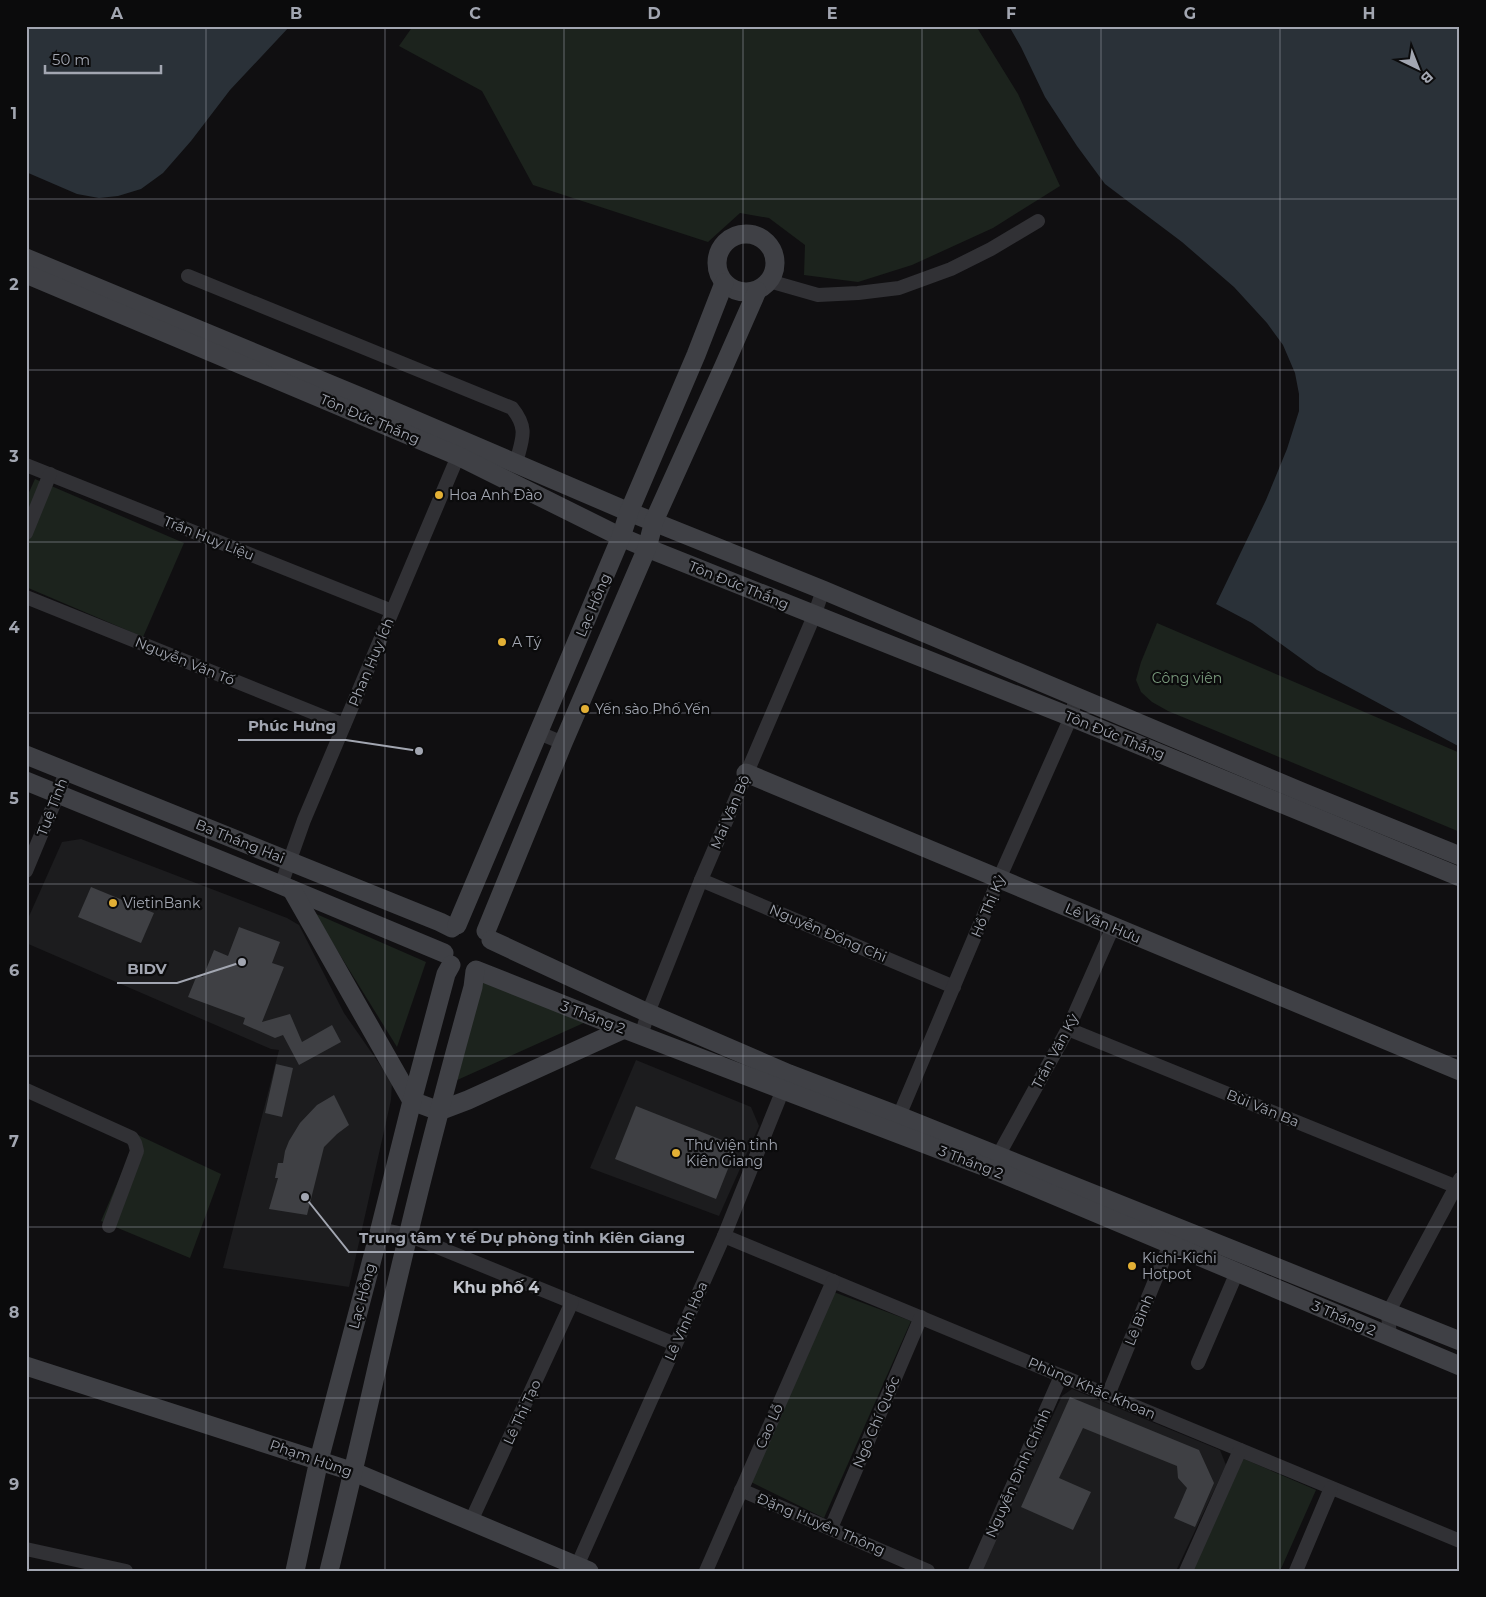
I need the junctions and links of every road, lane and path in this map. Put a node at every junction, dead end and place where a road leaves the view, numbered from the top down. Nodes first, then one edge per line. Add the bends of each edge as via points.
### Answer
1 (1038, 221) dead end
2 (26, 258) edge
3 (26, 274) edge
4 (188, 276) dead end
5 (724, 284) junction
6 (763, 286) junction
7 (459, 448) junction
8 (516, 463) junction
9 (26, 465) edge
10 (50, 474) junction
11 (629, 512) junction
12 (654, 521) junction
13 (26, 533) edge
14 (621, 537) junction
15 (647, 548) junction
16 (823, 590) junction
17 (26, 597) edge
18 (392, 611) junction
19 (814, 616) junction
20 (1076, 697) junction
21 (1071, 717) junction
22 (344, 725) junction
23 (539, 733) junction
24 (563, 743) junction
25 (26, 755) edge
26 (66, 771) junction
27 (746, 773) junction
28 (26, 781) edge
29 (58, 794) junction
30 (1460, 856) edge
31 (289, 861) junction
32 (26, 872) edge
33 (1460, 877) edge
34 (1000, 879) junction
35 (701, 880) junction
36 (286, 888) junction
37 (455, 927) junction
38 (1113, 927) junction
39 (489, 935) junction
40 (447, 959) junction
41 (476, 971) junction
42 (954, 987) junction
43 (648, 1013) junction
44 (1068, 1029) junction
45 (632, 1032) junction
46 (1460, 1071) edge
47 (786, 1082) junction
48 (26, 1090) edge
49 (412, 1100) junction
50 (439, 1111) junction
51 (899, 1116) junction
52 (999, 1164) junction
53 (1458, 1183) edge
54 (1165, 1223) junction
55 (109, 1226) dead end
56 (380, 1229) junction
57 (408, 1236) junction
58 (724, 1236) junction
59 (1170, 1244) junction
60 (1237, 1272) junction
61 (833, 1281) junction
62 (572, 1302) junction
63 (1388, 1313) junction
64 (921, 1317) junction
65 (1390, 1337) junction
66 (1460, 1341) edge
67 (676, 1344) junction
68 (1198, 1363) dead end
69 (26, 1366) edge
70 (1460, 1366) edge
71 (1061, 1376) junction
72 (1108, 1395) junction
73 (1240, 1450) junction
74 (319, 1460) junction
75 (354, 1472) junction
76 (1331, 1488) junction
77 (741, 1490) junction
78 (471, 1521) junction
79 (830, 1528) junction
80 (1460, 1541) edge
81 (26, 1549) edge
82 (583, 1568) edge
83 (126, 1571) edge
84 (294, 1571) edge
85 (329, 1571) edge
86 (706, 1571) edge
87 (928, 1571) edge
88 (975, 1571) edge
89 (1186, 1571) edge
90 (1296, 1571) edge

1 - 6 street via 951,269 898,288 818,295
2 - 7 street, Tôn Đức Thắng
3 - 7 street, Tôn Đức Thắng
4 - 8 street via 512,408 521,418 523,433
5 - 6 street via 736,292 746,293
5 - 6 street via 716,265 719,250 734,236 745,233 764,240 773,252 774,272
5 - 11 street, Lạc Hồng
6 - 12 street, Lạc Hồng
7 - 8 street, Tôn Đức Thắng
7 - 14 street, Tôn Đức Thắng
7 - 18 street, Phan Huy Ích
8 - 11 street, Tôn Đức Thắng
9 - 10 street, Trần Huy Liệu
10 - 13 street
10 - 18 street, Trần Huy Liệu
11 - 12 street, Tôn Đức Thắng
11 - 14 street, Lạc Hồng
12 - 15 street, Lạc Hồng
12 - 16 street, Tôn Đức Thắng
14 - 15 street, Tôn Đức Thắng
14 - 23 street, Lạc Hồng
15 - 19 street, Tôn Đức Thắng
15 - 24 street, Lạc Hồng
16 - 19 street, Mai Văn Bộ
16 - 20 street, Tôn Đức Thắng
17 - 22 street, Nguyễn Văn Tố
18 - 22 street, Phan Huy Ích
19 - 21 street, Tôn Đức Thắng
19 - 27 street, Mai Văn Bộ
20 - 21 street, Hồ Thị Kỷ
20 - 30 street, Tôn Đức Thắng
21 - 33 street, Tôn Đức Thắng
21 - 34 street, Hồ Thị Kỷ
22 - 31 street, Phan Huy Ích
23 - 24 street
23 - 37 street, Lạc Hồng
24 - 39 street, Lạc Hồng
25 - 26 street, Ba Tháng Hai
26 - 29 street, Tuệ Tĩnh
26 - 31 street, Ba Tháng Hai
27 - 34 street, Lê Văn Hưu
27 - 35 street, Mai Văn Bộ
28 - 29 street, Ba Tháng Hai
29 - 32 street, Tuệ Tĩnh
29 - 36 street, Ba Tháng Hai
31 - 36 street, Phan Huy Ích
31 - 37 street, Ba Tháng Hai
34 - 38 street, Lê Văn Hưu
34 - 42 street, Hồ Thị Kỷ
35 - 42 street, Nguyễn Đổng Chi
35 - 43 street, Mai Văn Bộ
36 - 40 street, Ba Tháng Hai
36 - 49 street
37 - 39 street via 476,924
37 - 40 street via 445,940
38 - 44 street, Trần Văn Kỷ
38 - 46 street, Lê Văn Hưu
39 - 41 street via 493,949 490,958
39 - 43 street, 3 Tháng 2 via 509,949
40 - 41 street via 462,971
40 - 49 street, Lạc Hồng via 446,974
41 - 45 street, 3 Tháng 2
41 - 50 street
42 - 51 street, Hồ Thị Kỷ
43 - 45 street, Mai Văn Bộ
43 - 47 street, 3 Tháng 2
44 - 52 street, Trần Văn Kỷ
44 - 53 street, Bùi Văn Ba
45 - 47 street, 3 Tháng 2
45 - 50 street
47 - 51 street, 3 Tháng 2
47 - 52 street, 3 Tháng 2
47 - 58 street, Lê Vĩnh Hòa
48 - 55 street via 132,1138 137,1151
49 - 50 street
49 - 56 street, Lạc Hồng
50 - 57 street
51 - 52 street, 3 Tháng 2
52 - 54 street, 3 Tháng 2
52 - 59 street, 3 Tháng 2
53 - 63 street
54 - 59 street
54 - 63 street, 3 Tháng 2
56 - 57 street
56 - 74 street, Lạc Hồng
57 - 62 street
57 - 75 street
58 - 61 street, Phùng Khắc Khoan
58 - 67 street, Lê Vĩnh Hòa
59 - 60 street, 3 Tháng 2
59 - 72 street, Lê Bình
60 - 65 street, 3 Tháng 2
60 - 68 street
61 - 64 street, Phùng Khắc Khoan
61 - 77 street, Cao Lỗ
62 - 67 street
62 - 78 street, Lê Thị Tạo
63 - 65 street
63 - 66 street, 3 Tháng 2
64 - 71 street, Phùng Khắc Khoan
64 - 79 street, Ngô Chí Quốc
65 - 70 street, 3 Tháng 2
67 - 82 street, Lê Vĩnh Hòa
69 - 74 street, Phạm Hùng
71 - 72 street, Phùng Khắc Khoan
71 - 88 street, Nguyễn Đình Chính
72 - 73 street, Phùng Khắc Khoan
73 - 76 street, Phùng Khắc Khoan
73 - 89 street
74 - 75 street, Phạm Hùng
74 - 84 street, Lạc Hồng
75 - 78 street, Phạm Hùng
75 - 85 street
76 - 80 street, Phùng Khắc Khoan
76 - 90 street
77 - 79 street, Đặng Huyền Thông
77 - 86 street, Cao Lỗ
78 - 82 street, Phạm Hùng
79 - 87 street, Đặng Huyền Thông
81 - 83 street

